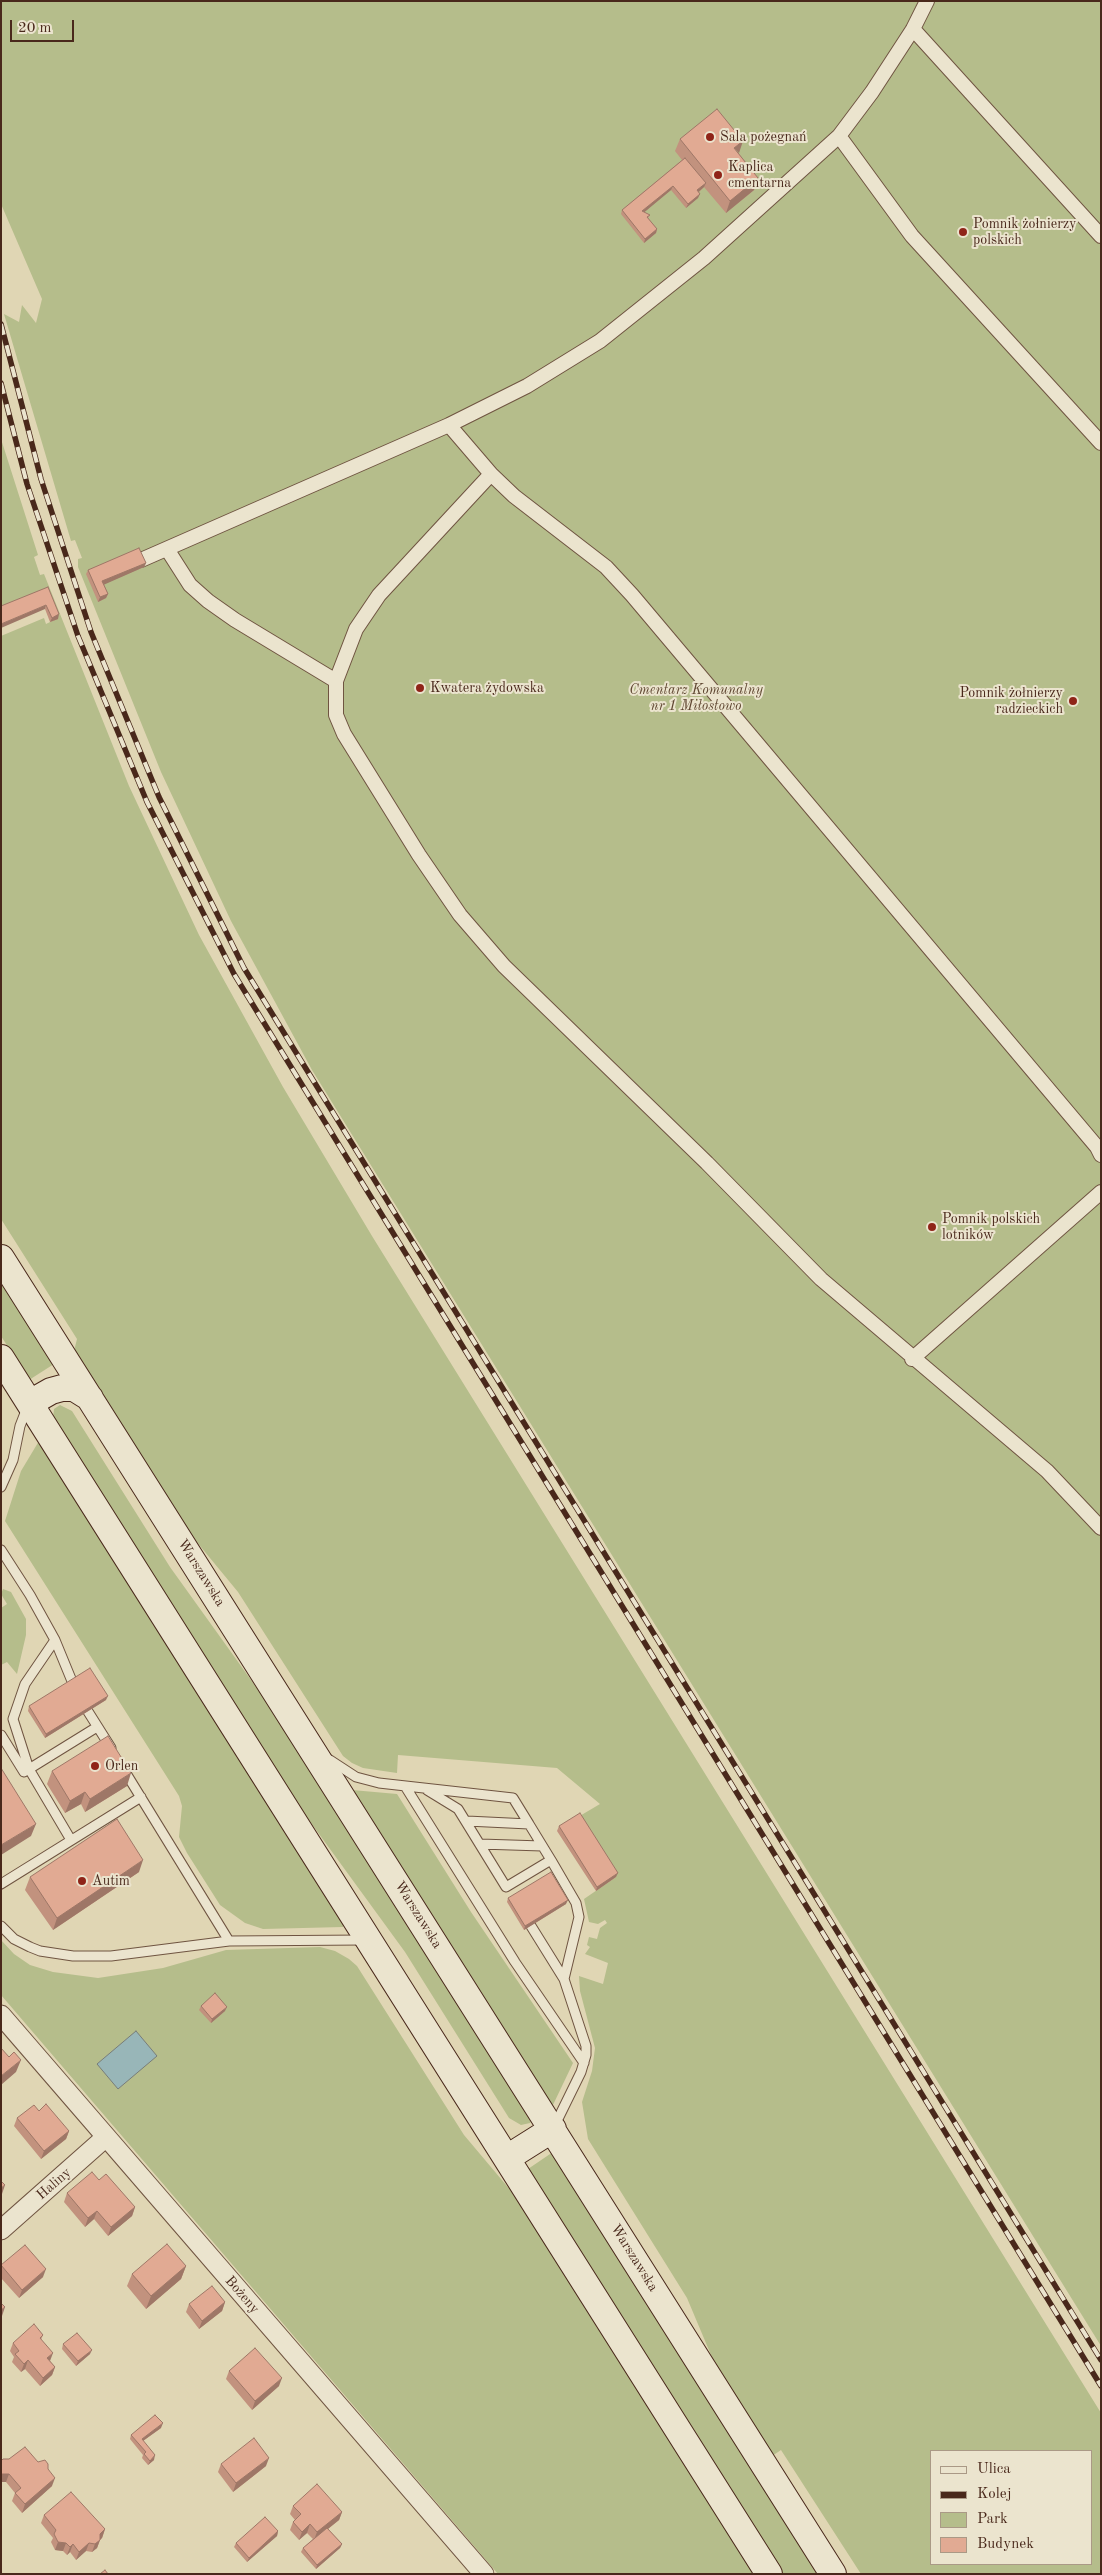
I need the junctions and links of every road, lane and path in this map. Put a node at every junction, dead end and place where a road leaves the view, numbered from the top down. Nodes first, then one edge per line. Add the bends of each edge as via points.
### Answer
1 (926, 1) edge
2 (913, 29) junction
3 (839, 136) junction
4 (1101, 236) edge
5 (450, 425) junction
6 (1101, 443) edge
7 (491, 474) junction
8 (167, 549) junction
9 (141, 560) edge
10 (336, 681) junction
11 (1101, 1155) edge
12 (1101, 1192) edge
13 (1, 1258) edge
14 (1, 1358) edge
15 (912, 1359) junction
16 (90, 1398) junction
17 (30, 1403) junction
18 (1, 1487) edge
19 (1101, 1528) edge
20 (1, 1550) edge
21 (55, 1640) junction
22 (98, 1727) junction
23 (1, 1735) edge
24 (305, 1738) junction
25 (29, 1769) junction
26 (405, 1786) junction
27 (427, 1790) junction
28 (141, 1797) junction
29 (466, 1821) junction
30 (529, 1824) junction
31 (71, 1840) junction
32 (480, 1844) junction
33 (542, 1846) junction
34 (551, 1860) junction
35 (1, 1884) edge
36 (506, 1887) junction
37 (513, 1898) edge
38 (1, 1926) edge
39 (531, 1926) edge
40 (229, 1941) junction
41 (376, 1952) junction
42 (564, 1979) junction
43 (1, 2015) edge
44 (584, 2063) junction
45 (553, 2129) junction
46 (106, 2137) junction
47 (507, 2158) junction
48 (1, 2230) edge
49 (484, 2574) edge
50 (769, 2574) edge
51 (833, 2574) edge

1 - 2 street
2 - 3 street
2 - 4 street
3 - 5 street via 704,258 600,340 527,386
3 - 6 street via 912,236
5 - 7 street
5 - 8 street
7 - 10 street via 379,595 356,629
7 - 11 street via 539,517 606,567 632,595
8 - 9 street
8 - 10 street via 190,584 208,600
10 - 15 street via 336,715 344,734 460,915 491,952 708,1163 821,1280
12 - 15 street
13 - 16 main road, Warszawska
14 - 17 main road
15 - 19 street via 1047,1471
16 - 17 main road via 74,1388 62,1388
16 - 24 main road, Warszawska
17 - 18 lane via 20,1426 14,1460
17 - 41 main road
20 - 21 lane
21 - 22 lane via 71,1683
21 - 25 lane via 25,1684 13,1719
22 - 25 lane
22 - 28 lane
23 - 25 lane via 24,1772
24 - 26 lane via 326,1758 356,1776
24 - 45 main road, Warszawska
25 - 31 lane
26 - 27 lane
26 - 44 lane via 515,1962
27 - 29 lane via 458,1808
27 - 30 lane via 513,1798
28 - 31 lane
28 - 40 lane
29 - 30 lane
29 - 32 lane
30 - 33 lane
31 - 35 lane
32 - 33 lane
32 - 36 lane
33 - 34 lane
34 - 36 lane
34 - 42 lane via 576,1903 579,1917
36 - 37 lane
38 - 40 lane via 14,1939 30,1947 73,1956 111,1956
39 - 42 lane
40 - 41 lane via 360,1939
41 - 47 main road
42 - 44 lane via 584,2035
43 - 46 street, Bożeny
44 - 45 lane
45 - 47 main road
45 - 51 main road, Warszawska
46 - 48 street, Haliny
46 - 49 street, Bożeny
47 - 50 main road

